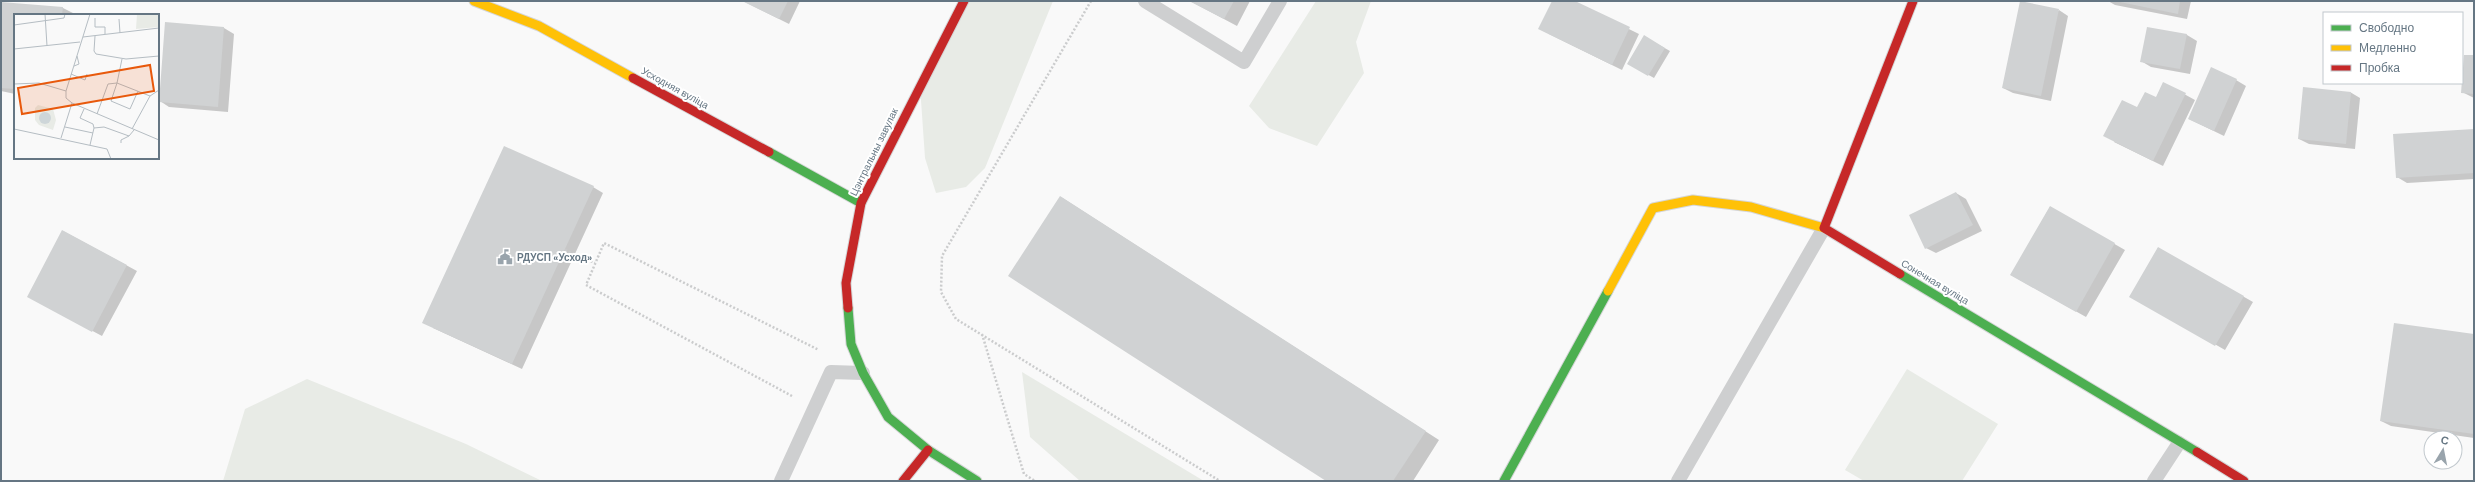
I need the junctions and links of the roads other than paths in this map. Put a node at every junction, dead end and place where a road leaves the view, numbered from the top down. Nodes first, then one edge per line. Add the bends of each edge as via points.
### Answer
1 (474, 1) edge
2 (964, 1) edge
3 (1145, 1) edge
4 (1280, 1) edge
5 (1913, 1) edge
6 (861, 203) junction
7 (1824, 228) junction
8 (863, 373) junction
9 (2179, 443) junction
10 (928, 450) junction
11 (781, 481) edge
12 (903, 481) edge
13 (977, 481) edge
14 (1504, 481) edge
15 (1678, 481) edge
16 (2154, 481) edge
17 (2244, 481) edge

1 - 6 street, Усходняя вуліца via 539,26
2 - 6 street, Цэнтральны завулак
3 - 4 lane via 1244,62
5 - 7 street
6 - 8 street, Цэнтральны завулак via 846,283 851,344
7 - 9 street, Сонечная вуліца
7 - 14 street, Сонечная вуліца via 1751,207 1693,200 1653,208
7 - 15 lane
8 - 10 street, Цэнтральны завулак via 888,417
8 - 11 lane via 831,372
9 - 16 lane
9 - 17 street, Сонечная вуліца
10 - 12 street
10 - 13 street, Цэнтральны завулак

